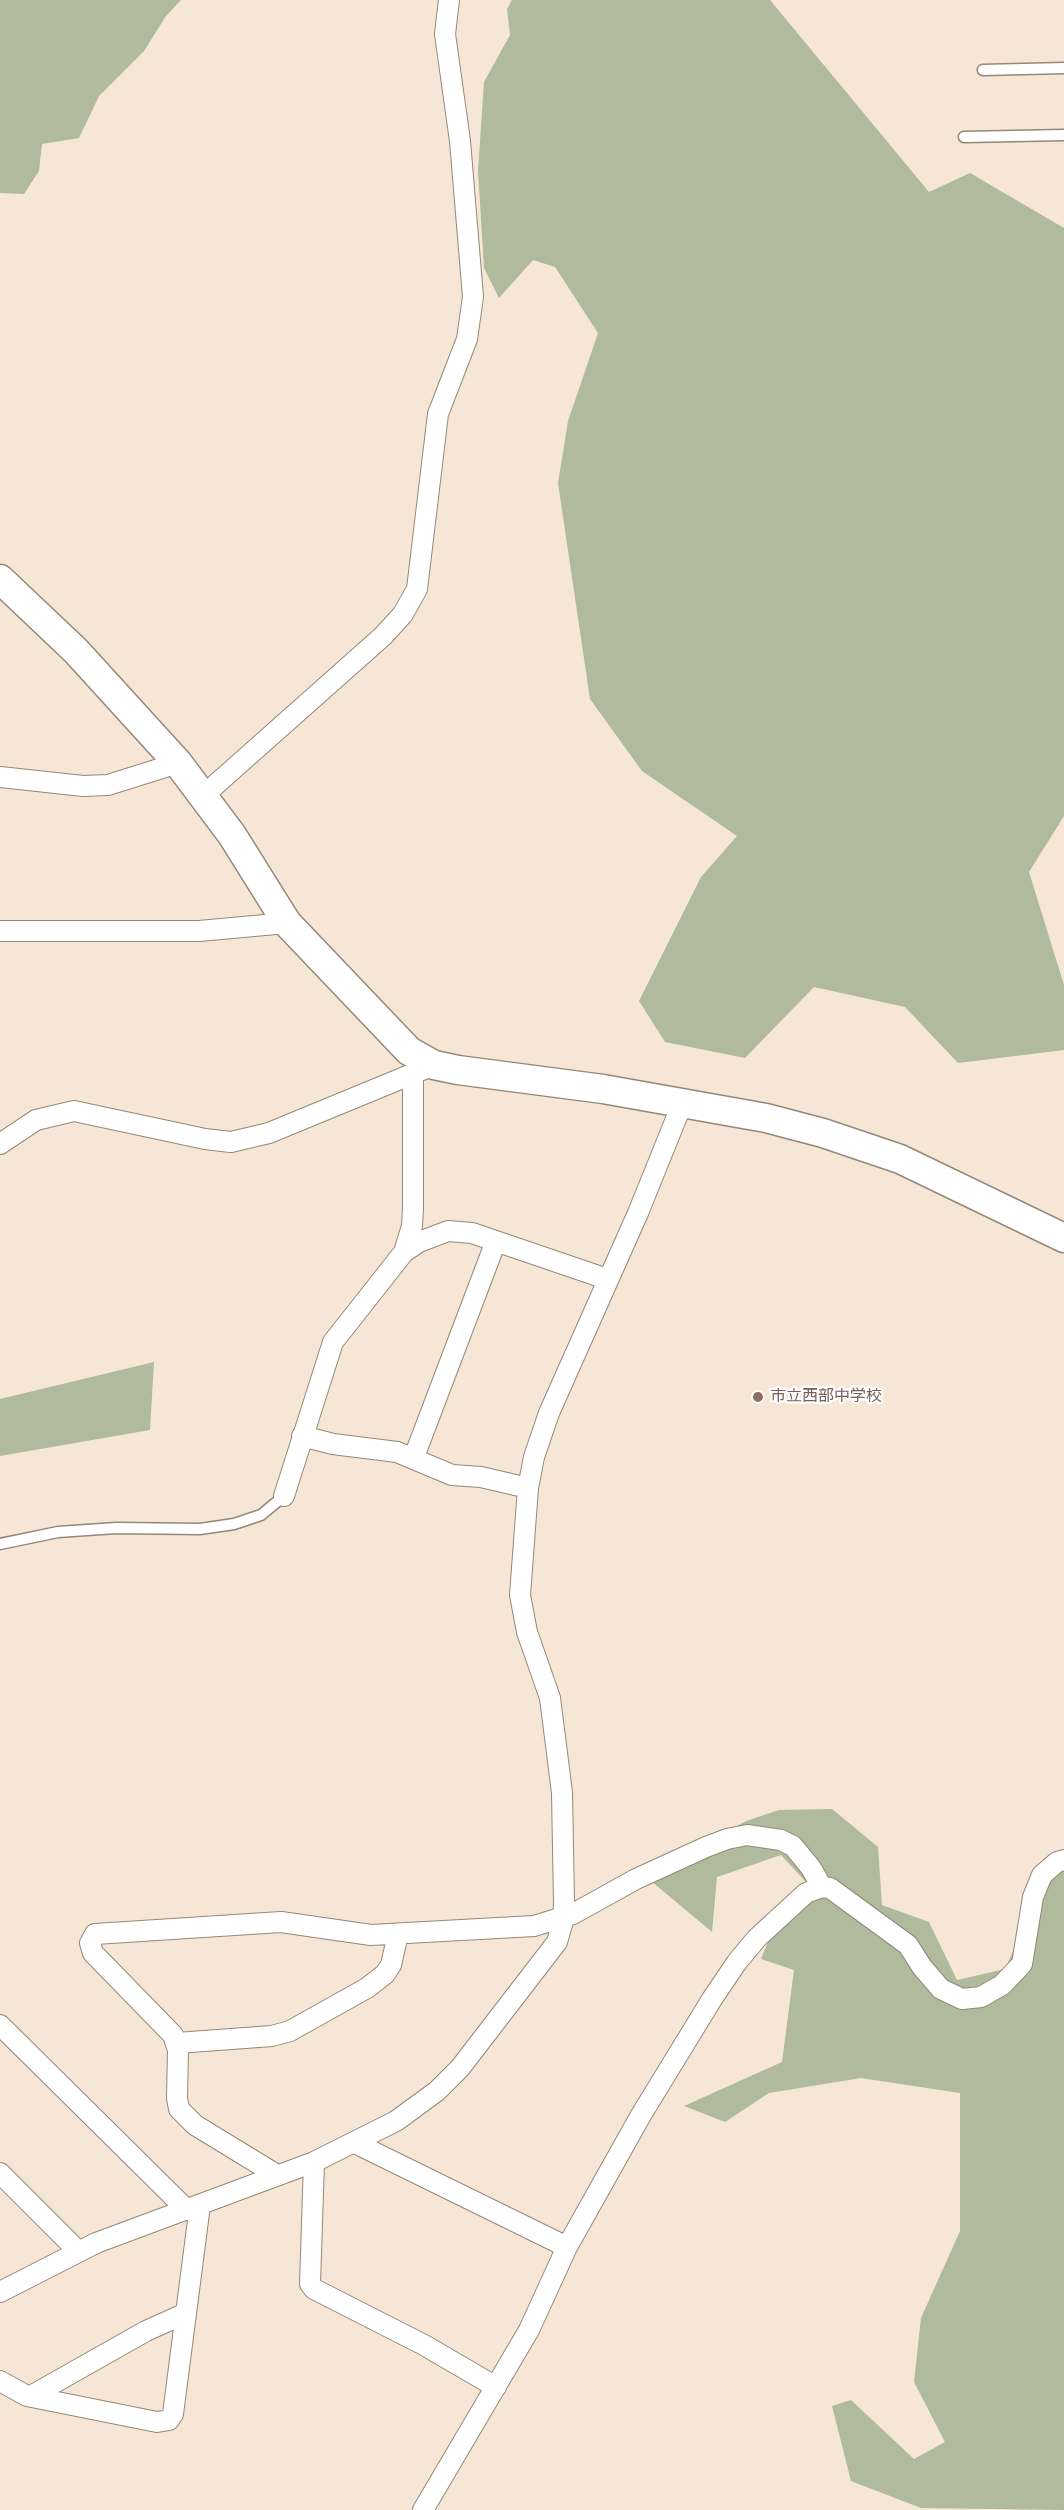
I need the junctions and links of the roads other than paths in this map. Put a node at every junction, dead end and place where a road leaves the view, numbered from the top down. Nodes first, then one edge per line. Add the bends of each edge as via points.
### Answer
1 (449, 0) edge
2 (1064, 68) edge
3 (983, 70) dead end
4 (1064, 135) edge
5 (964, 137) dead end
6 (0, 579) edge
7 (178, 763) junction
8 (0, 777) edge
9 (204, 795) junction
10 (287, 923) junction
11 (0, 931) edge
12 (423, 1070) junction
13 (682, 1104) junction
14 (0, 1144) edge
15 (1064, 1238) edge
16 (496, 1241) junction
17 (404, 1252) junction
18 (607, 1279) junction
19 (302, 1436) junction
20 (414, 1457) junction
21 (528, 1488) junction
22 (284, 1496) joint
23 (0, 1544) edge
24 (1064, 1860) edge
25 (822, 1887) junction
26 (564, 1918) junction
27 (398, 1934) junction
28 (0, 2025) edge
29 (177, 2043) junction
30 (355, 2144) junction
31 (314, 2162) junction
32 (0, 2174) edge
33 (277, 2175) junction
34 (193, 2207) junction
35 (567, 2247) junction
36 (78, 2251) junction
37 (0, 2292) edge
38 (186, 2313) junction
39 (0, 2381) edge
40 (496, 2387) junction
41 (31, 2396) junction
42 (423, 2510) edge

1 - 9 street via 444,34 460,141 473,297 467,339 438,414 417,589 403,614 383,636
2 - 3 lane
4 - 5 lane
6 - 7 street via 76,651
7 - 8 street via 108,785
7 - 9 street
9 - 10 street
10 - 11 street via 199,931
10 - 12 street
12 - 13 street via 603,1089
12 - 14 street via 269,1133 231,1142 74,1111 36,1120
12 - 17 street via 413,1208
13 - 15 street via 766,1118 874,1149
13 - 18 street via 639,1213
16 - 17 street via 448,1231 432,1235
16 - 18 street
16 - 20 street
17 - 19 street via 333,1342
18 - 21 street via 549,1413
19 - 20 street
19 - 22 street
20 - 21 street via 452,1475
21 - 26 street via 520,1595 527,1632 550,1698 554,1726 562,1793
22 - 23 lane via 261,1515 234,1524 201,1529 58,1532
24 - 25 street via 1042,1875 1033,1897 1022,1964 1002,1985 981,1997 962,1999 942,1989 908,1945 840,1893
25 - 26 street via 793,1846 781,1840 747,1835 727,1839 636,1878
25 - 35 street via 806,1893 791,1906 737,1962 641,2115
26 - 27 street via 534,1926
26 - 30 street via 550,1954 460,2068 405,2115
27 - 29 street via 385,1974 290,2031 272,2036
27 - 29 street via 356,1934 293,1922 95,1934 90,1943 93,1953 167,2025
28 - 34 street
29 - 33 street via 179,2109 195,2125
30 - 31 street
30 - 35 street
31 - 33 street
31 - 40 street via 309,2284
32 - 36 street
33 - 34 street
34 - 36 street
34 - 38 street
35 - 40 street via 540,2308
36 - 37 street
38 - 41 street via 146,2331
38 - 41 street via 169,2421 157,2422
39 - 41 street via 11,2390
40 - 42 street

